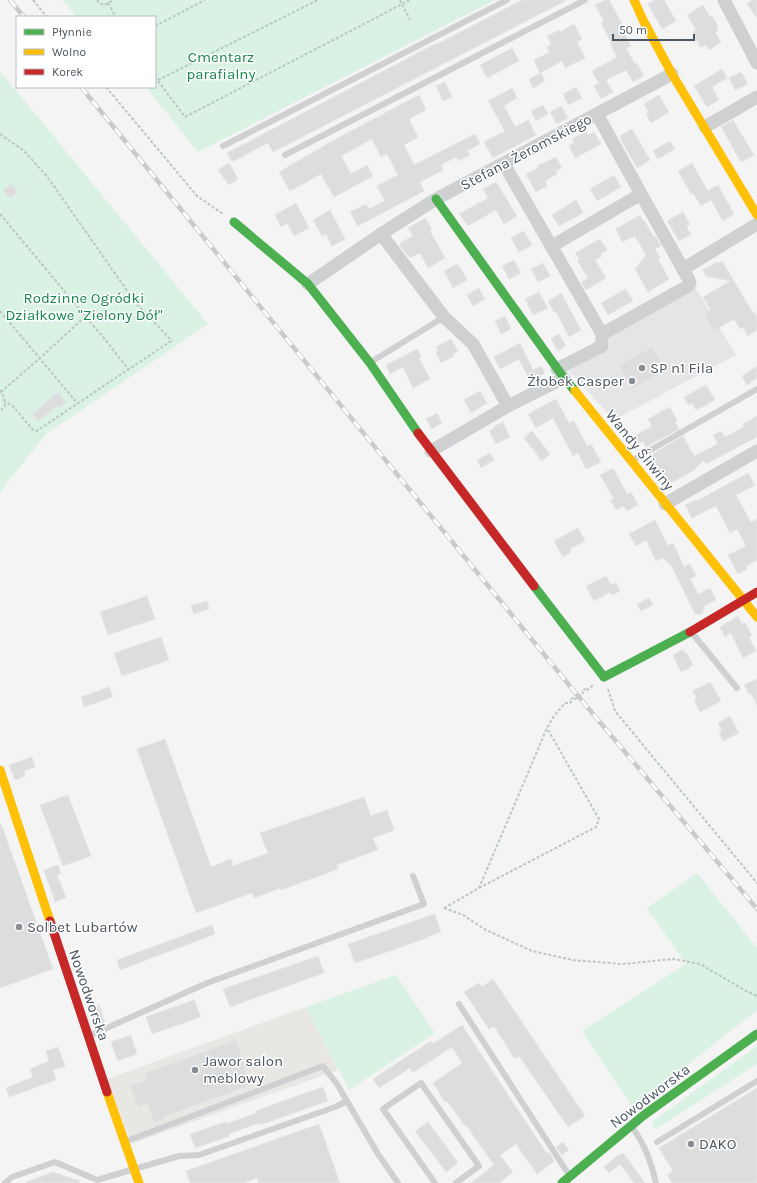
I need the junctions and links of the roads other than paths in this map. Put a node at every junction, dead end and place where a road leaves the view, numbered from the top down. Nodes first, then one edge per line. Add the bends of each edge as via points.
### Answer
1 (508, 0) edge
2 (585, 0) edge
3 (634, 0) edge
4 (724, 0) edge
5 (757, 63) edge
6 (672, 74) junction
7 (757, 97) edge
8 (597, 114) junction
9 (705, 127) junction
10 (223, 146) dead end
11 (285, 155) dead end
12 (504, 164) junction
13 (641, 194) junction
14 (436, 199) junction
15 (757, 215) edge
16 (234, 222) road end
17 (757, 224) edge
18 (381, 234) junction
19 (552, 246) junction
20 (683, 269) junction
21 (308, 284) junction
22 (444, 317) junction
23 (602, 334) junction
24 (370, 363) junction
25 (561, 373) junction
26 (757, 389) edge
27 (508, 406) junction
28 (431, 451) junction
29 (757, 451) edge
30 (631, 461) junction
31 (665, 504) junction
32 (757, 592) edge
33 (744, 600) junction
34 (757, 617) edge
35 (691, 632) junction
36 (737, 688) dead end
37 (0, 770) edge
38 (413, 876) dead end
39 (459, 1004) dead end
40 (757, 1034) edge
41 (88, 1037) junction
42 (757, 1081) edge
43 (346, 1101) junction
44 (631, 1126) junction
45 (125, 1142) junction
46 (657, 1142) dead end
47 (134, 1169) junction
48 (570, 1176) junction
49 (5, 1183) edge
50 (139, 1183) edge
51 (398, 1183) edge
52 (435, 1183) edge
53 (456, 1183) edge
54 (562, 1183) edge
55 (656, 1183) edge

1 - 10 lane
2 - 11 lane
3 - 6 street
4 - 5 street
6 - 8 street, Stefana Żeromskiego
6 - 9 street
7 - 9 street
8 - 12 street, Stefana Żeromskiego
8 - 13 street
9 - 15 street
12 - 14 street, Stefana Żeromskiego
12 - 19 street
13 - 19 street
13 - 20 street
14 - 18 street, Stefana Żeromskiego
14 - 25 street, Wandy Śliwiny
16 - 21 street
17 - 20 street
18 - 21 street, Stefana Żeromskiego
18 - 22 street
19 - 23 street
20 - 23 street via 690,283 688,286
21 - 24 street
22 - 24 lane
22 - 27 street via 473,344
23 - 25 street via 602,346
24 - 28 street
25 - 27 street
25 - 30 street, Wandy Śliwiny
26 - 30 lane
27 - 28 street
28 - 35 street via 604,677
29 - 31 street
30 - 31 street, Wandy Śliwiny
31 - 33 street, Wandy Śliwiny
32 - 33 street
33 - 34 street, Wandy Śliwiny
33 - 35 street
35 - 36 lane
37 - 41 street, Nowodworska
38 - 41 lane via 424,904 207,983
39 - 48 lane
40 - 44 street, Nowodworska
41 - 45 street, Nowodworska
42 - 46 lane
43 - 45 lane via 337,1084 322,1066
43 - 47 lane via 199,1154 179,1156
43 - 51 lane
44 - 48 street, Nowodworska
44 - 55 lane via 652,1163
45 - 47 street, Nowodworska
47 - 49 lane via 97,1180 55,1162 12,1176
47 - 50 street, Nowodworska
48 - 54 street, Nowodworska
52 - 53 lane via 383,1109 421,1083 479,1166

